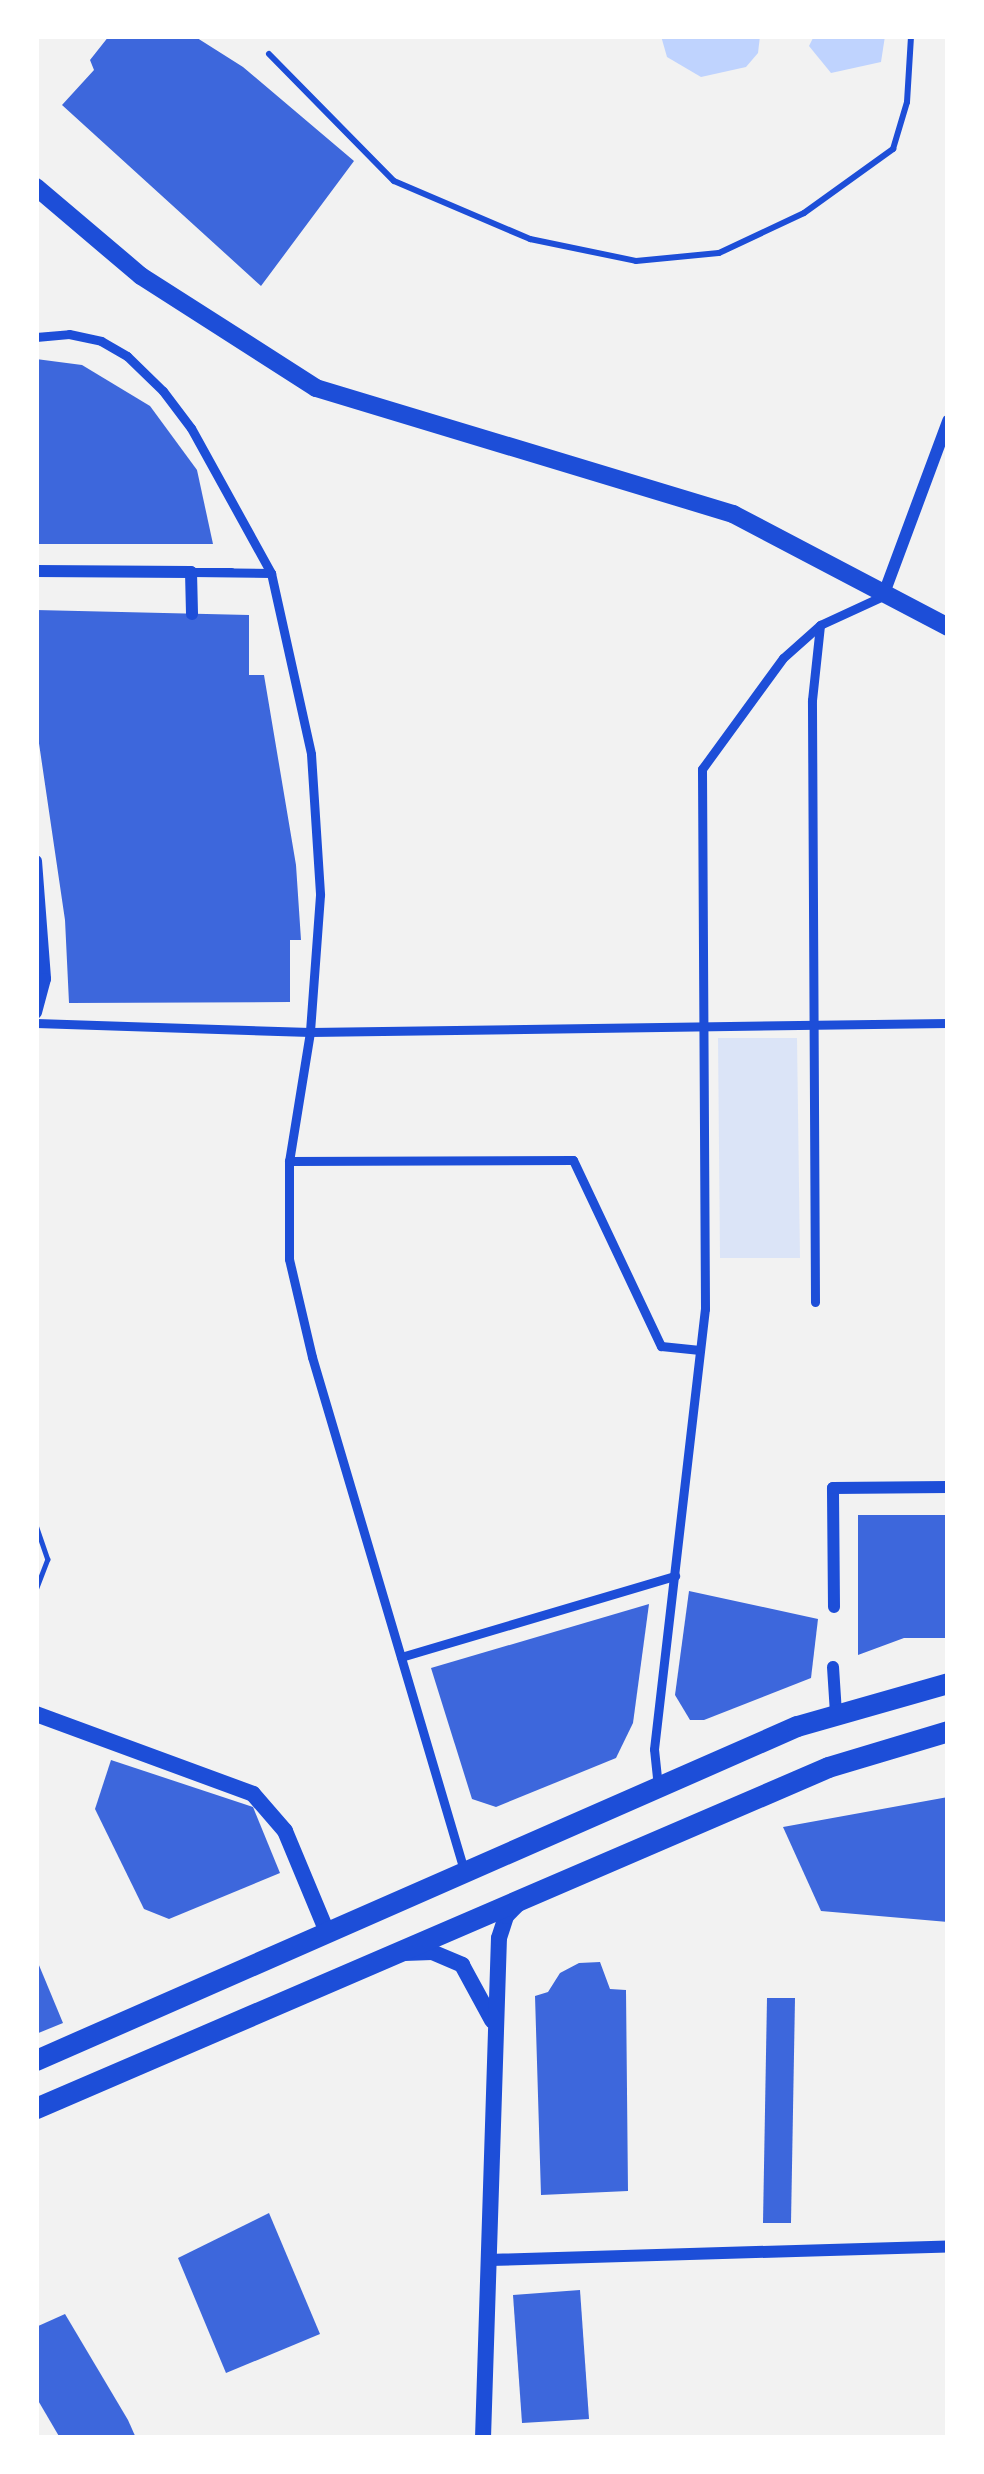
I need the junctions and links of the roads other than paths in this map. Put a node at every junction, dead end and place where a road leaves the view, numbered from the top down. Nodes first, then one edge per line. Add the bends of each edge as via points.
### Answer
1 (911, 36) edge
2 (269, 54) dead end
3 (36, 188) edge
4 (36, 335) edge
5 (948, 421) edge
6 (36, 571) edge
7 (191, 572) junction
8 (230, 572) dead end
9 (271, 573) junction
10 (883, 596) junction
11 (192, 614) dead end
12 (820, 625) junction
13 (948, 627) edge
14 (36, 861) edge
15 (36, 1012) edge
16 (36, 1023) edge
17 (948, 1023) edge
18 (812, 1025) junction
19 (703, 1027) junction
20 (310, 1032) junction
21 (289, 1161) junction
22 (815, 1302) dead end
23 (700, 1350) junction
24 (948, 1487) edge
25 (675, 1576) junction
26 (834, 1607) dead end
27 (401, 1658) junction
28 (833, 1667) dead end
29 (948, 1683) edge
30 (836, 1713) junction
31 (36, 1714) edge
32 (948, 1731) edge
33 (658, 1787) junction
34 (464, 1871) junction
35 (523, 1900) junction
36 (327, 1932) junction
37 (397, 1954) junction
38 (497, 2038) junction
39 (36, 2060) edge
40 (36, 2108) edge
41 (948, 2246) edge
42 (489, 2260) junction
43 (483, 2438) edge

1 - 2 lane via 908,102 893,149 803,213 719,253 635,261 530,239 394,181
3 - 10 main road via 141,277 316,388 733,514
4 - 9 street via 101,341 163,391
5 - 10 street
6 - 7 street
7 - 8 street
7 - 9 street
7 - 11 street
9 - 20 street via 311,754 320,895
10 - 12 street
10 - 13 main road
12 - 18 street via 812,700
12 - 19 street via 783,658 701,769
14 - 15 street via 45,979
16 - 20 street
17 - 18 street
18 - 19 street
18 - 22 street
19 - 20 street
19 - 23 street
20 - 21 street
21 - 23 street via 573,1160 661,1346
21 - 27 street via 289,1258
23 - 25 street
24 - 26 street via 833,1488
25 - 27 street
25 - 33 street via 654,1749
27 - 34 street
28 - 30 street
29 - 30 main road
30 - 33 main road
31 - 36 street via 254,1794 285,1831
32 - 35 main road via 828,1767
33 - 34 main road
34 - 36 main road
35 - 37 main road
35 - 38 street via 500,1930
36 - 39 main road
37 - 38 street via 431,1952 462,1965
37 - 40 main road
38 - 42 street
41 - 42 street
42 - 43 street

